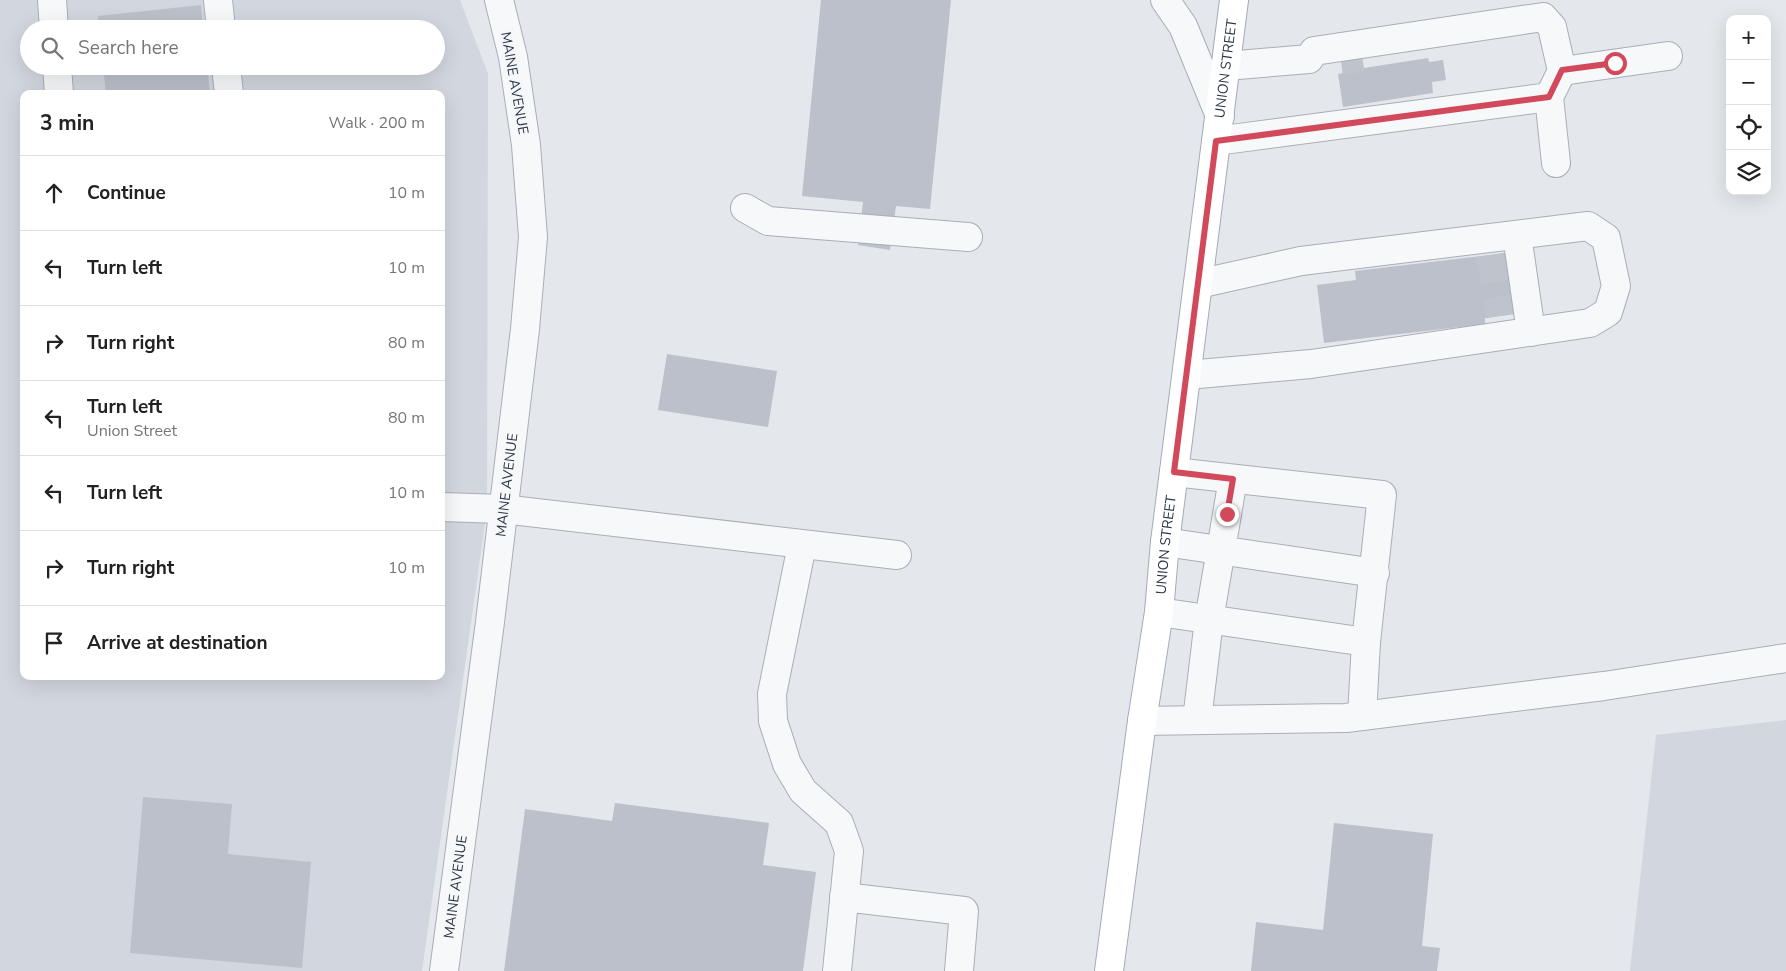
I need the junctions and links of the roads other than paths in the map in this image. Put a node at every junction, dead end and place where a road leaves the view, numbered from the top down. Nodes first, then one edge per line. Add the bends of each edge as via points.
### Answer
1 (52, 0) edge
2 (218, 0) edge
3 (498, 0) edge
4 (1165, 0) edge
5 (1234, 0) edge
6 (53, 20) edge
7 (220, 20) edge
8 (1552, 27) junction
9 (1668, 56) dead end
10 (1309, 59) junction
11 (1226, 66) junction
12 (1562, 70) junction
13 (58, 75) edge
14 (227, 75) edge
15 (59, 90) edge
16 (229, 90) edge
17 (1549, 97) junction
18 (1218, 128) junction
19 (1556, 163) dead end
20 (745, 208) dead end
21 (1516, 235) junction
22 (968, 237) dead end
23 (1198, 284) junction
24 (1531, 332) junction
25 (1186, 375) junction
26 (1174, 472) junction
27 (1233, 479) junction
28 (445, 507) edge
29 (503, 509) junction
30 (1165, 542) junction
31 (802, 545) junction
32 (1221, 550) junction
33 (896, 555) dead end
34 (1375, 573) junction
35 (1158, 612) junction
36 (1209, 620) junction
37 (1366, 642) junction
38 (1786, 658) edge
39 (1362, 716) junction
40 (1198, 720) junction
41 (1142, 721) junction
42 (844, 897) junction
43 (444, 971) edge
44 (837, 971) edge
45 (959, 971) edge
46 (1109, 971) edge

1 - 6 street
2 - 7 street
3 - 29 street, MAINE AVENUE via 514,57 526,144 533,237 526,329
4 - 18 street via 1184,26
5 - 11 main road, UNION STREET
8 - 10 street via 1315,66
8 - 10 street via 1543,17 1314,50
8 - 12 street
9 - 12 street
10 - 11 street
11 - 18 main road, UNION STREET
12 - 17 street
13 - 15 street
14 - 16 street
17 - 18 street
17 - 19 street
18 - 23 main road, UNION STREET
20 - 22 street via 768,221
21 - 23 street via 1489,247 1300,261
21 - 24 street
21 - 24 street via 1588,226 1606,238 1616,286 1608,312 1590,323
23 - 25 main road, UNION STREET
24 - 25 street via 1502,326 1311,364
25 - 26 main road, UNION STREET
26 - 27 street
26 - 30 main road, UNION STREET
27 - 32 street
27 - 34 street via 1382,494
28 - 29 street
29 - 31 street
29 - 43 street, MAINE AVENUE
30 - 32 street
30 - 35 main road, UNION STREET
31 - 33 street
31 - 42 street via 772,694 773,721 787,764 803,791 839,823 849,851
32 - 34 street
32 - 36 street
34 - 37 street
35 - 36 street
35 - 41 main road, UNION STREET
36 - 37 street
36 - 40 street
37 - 39 street
38 - 39 street via 1604,686
39 - 40 street
40 - 41 street
41 - 46 main road, UNION STREET
42 - 44 street
42 - 45 street via 964,911

